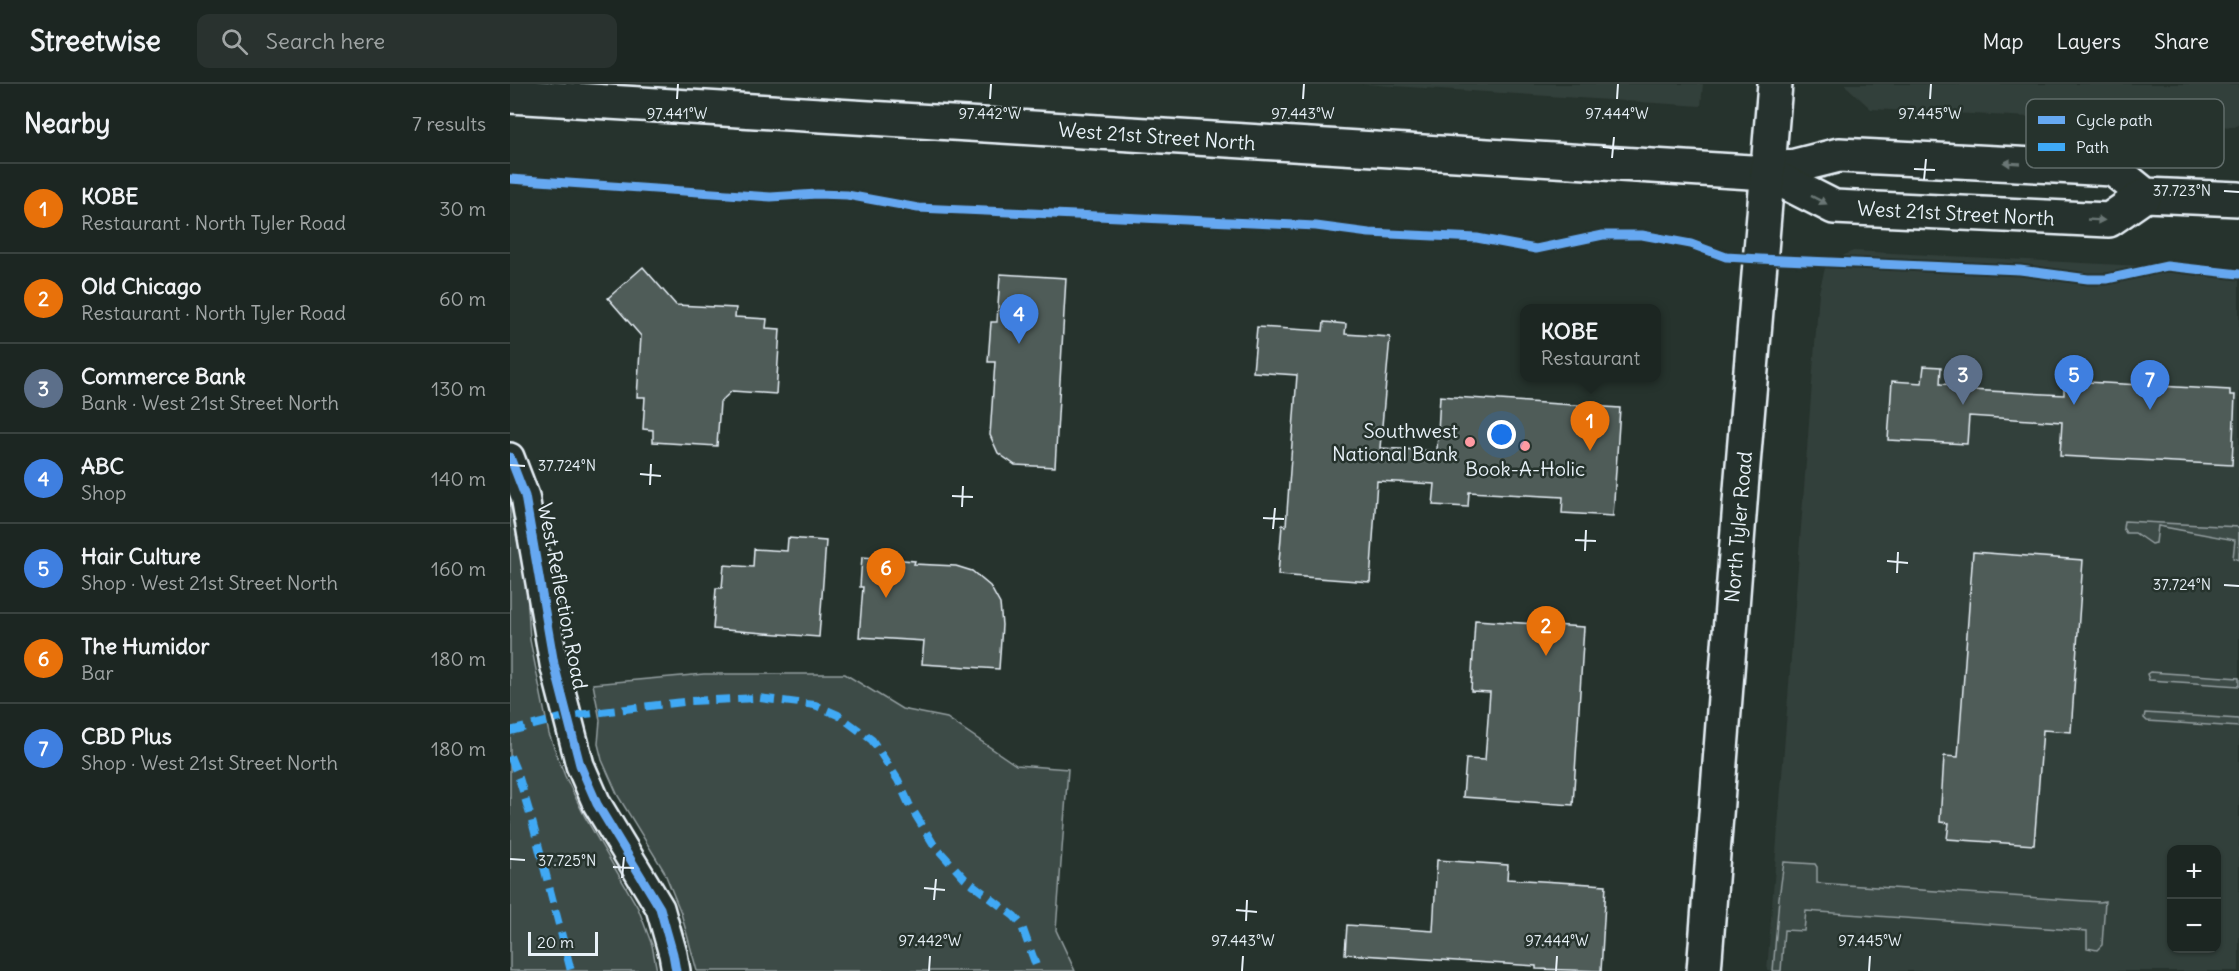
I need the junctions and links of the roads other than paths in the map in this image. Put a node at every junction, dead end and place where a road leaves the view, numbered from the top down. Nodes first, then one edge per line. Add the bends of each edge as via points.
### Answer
1 (1775, 84) edge
2 (510, 96) edge
3 (2026, 165) edge
4 (2093, 168) edge
5 (1767, 173) junction
6 (2145, 195) junction
7 (2239, 199) edge
8 (510, 457) edge
9 (676, 971) edge
10 (1704, 971) edge

1 - 5 main road, North Tyler Road
2 - 5 main road, West 21st Street North
3 -> 5 main road, West 21st Street North via 1839,155
6 -> 4 main road, West 21st Street North via 2113,169
5 -> 6 main road, West 21st Street North via 1834,207 2109,220
5 - 10 main road, North Tyler Road
6 - 7 main road
8 - 9 street, West Reflection Road via 525,496 554,664 580,765 597,804 660,908

